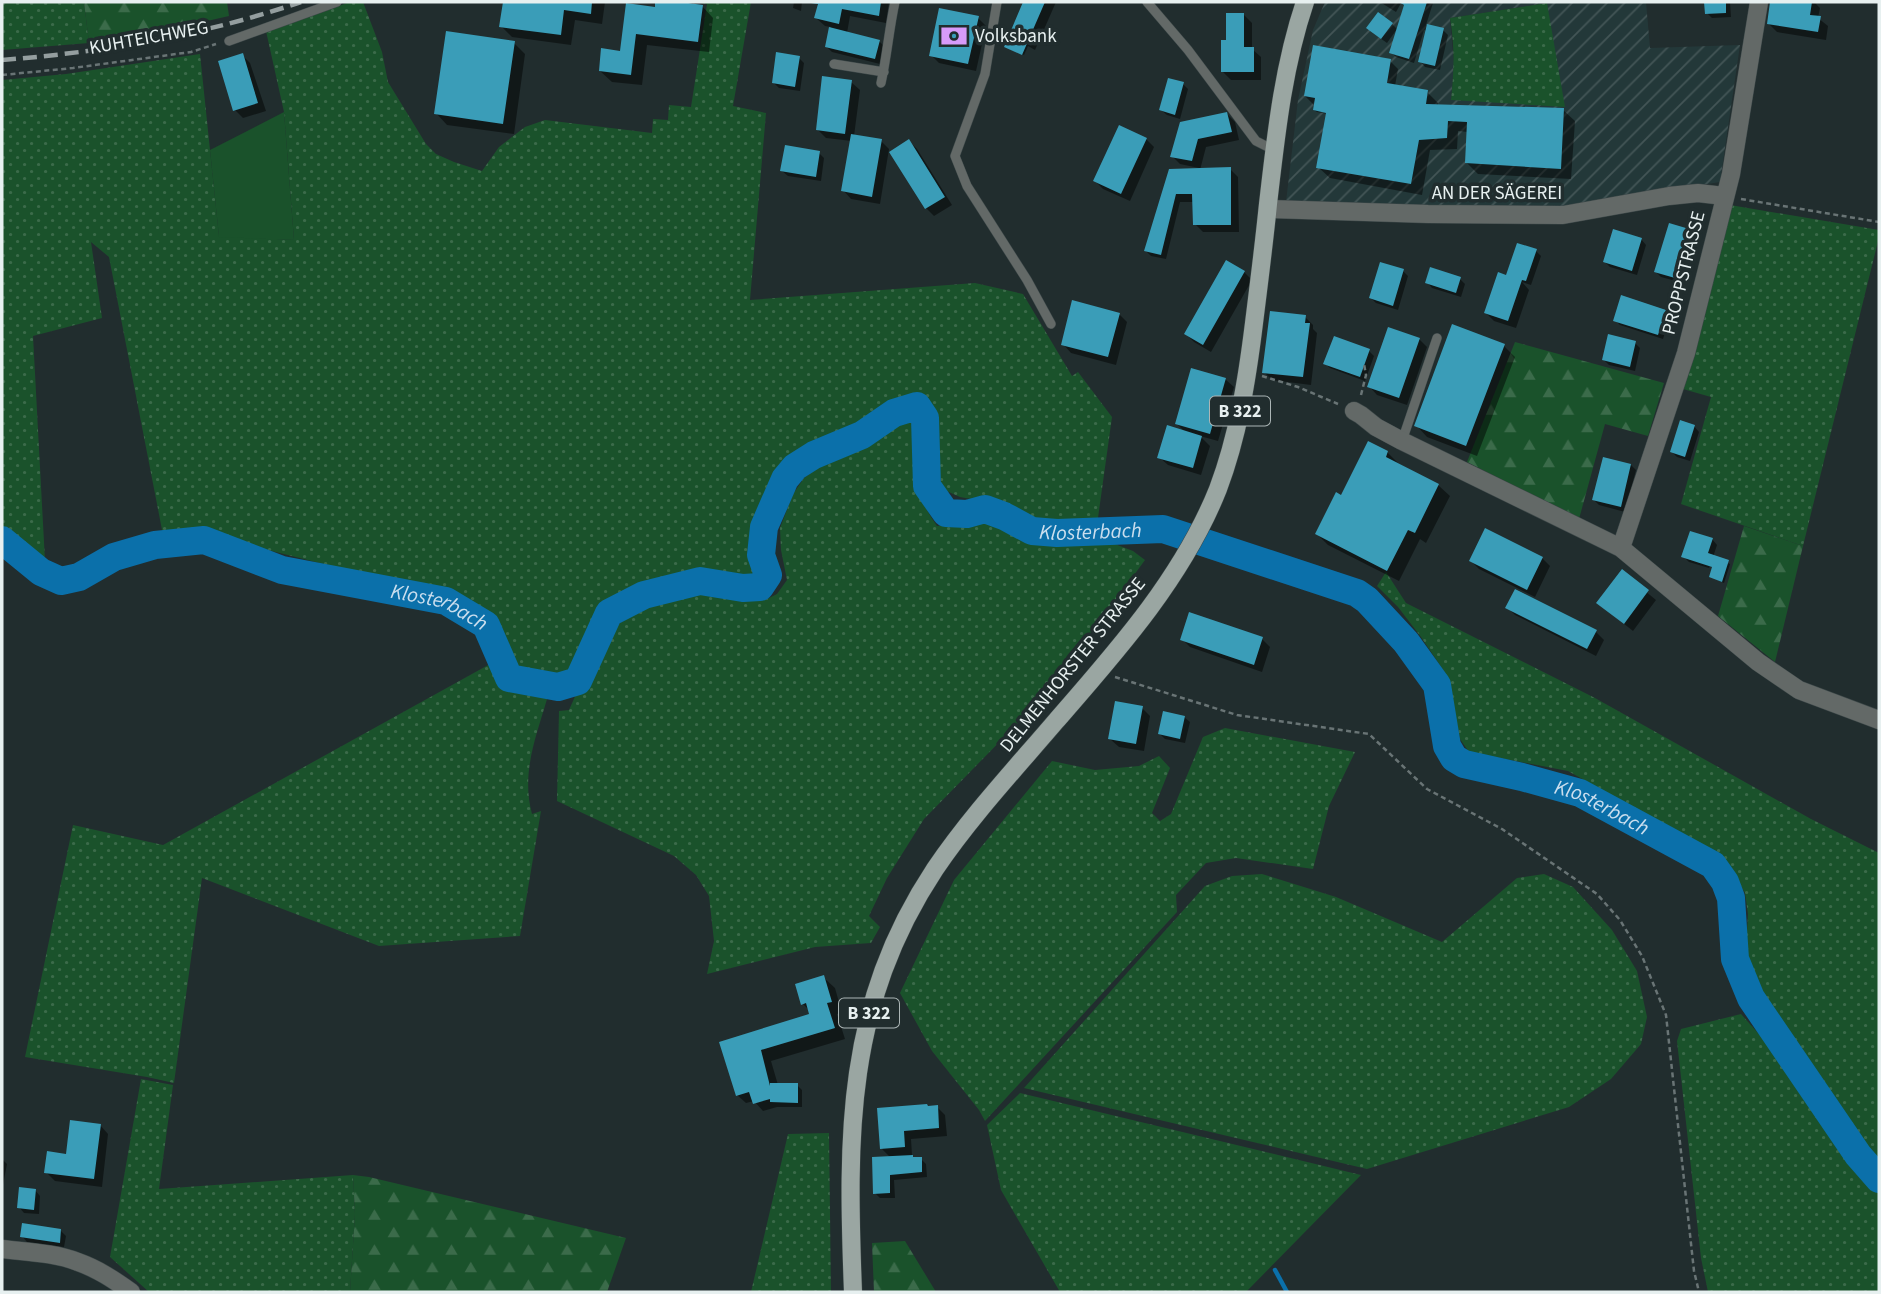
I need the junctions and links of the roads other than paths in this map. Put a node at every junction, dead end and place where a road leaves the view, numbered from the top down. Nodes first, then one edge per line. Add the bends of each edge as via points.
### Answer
1 (337, 2) edge
2 (895, 2) edge
3 (998, 2) edge
4 (1147, 2) edge
5 (1305, 2) edge
6 (1759, 2) edge
7 (229, 41) road end
8 (834, 64) dead end
9 (884, 72) junction
10 (881, 82) dead end
11 (1274, 150) junction
12 (1724, 196) junction
13 (1268, 209) junction
14 (1051, 324) dead end
15 (1437, 338) dead end
16 (1355, 411) road end
17 (1402, 441) junction
18 (1621, 548) junction
19 (1879, 720) edge
20 (2, 1249) edge
21 (131, 1292) edge
22 (853, 1292) edge

1 - 7 lane, KUHTEICHWEG
2 - 9 lane
3 - 14 lane via 985,74 955,156 967,186
4 - 11 lane via 1256,141
5 - 11 main road, DELMENHORSTER STRASSE / B 322 via 1283,88
6 - 12 street, PROPPSTRASSE
8 - 9 lane
9 - 10 lane
11 - 13 main road, DELMENHORSTER STRASSE / B 322
12 - 13 street, AN DER SÄGEREI via 1669,195 1563,215
12 - 18 street, PROPPSTRASSE via 1686,352
13 - 22 main road, DELMENHORSTER STRASSE / B 322 via 1241,410 1228,459 1200,527 1139,622 951,847 911,912 881,976 861,1051 852,1118
15 - 17 lane
16 - 17 street
17 - 18 street
18 - 19 street via 1758,662 1799,690
20 - 21 street via 78,1261

